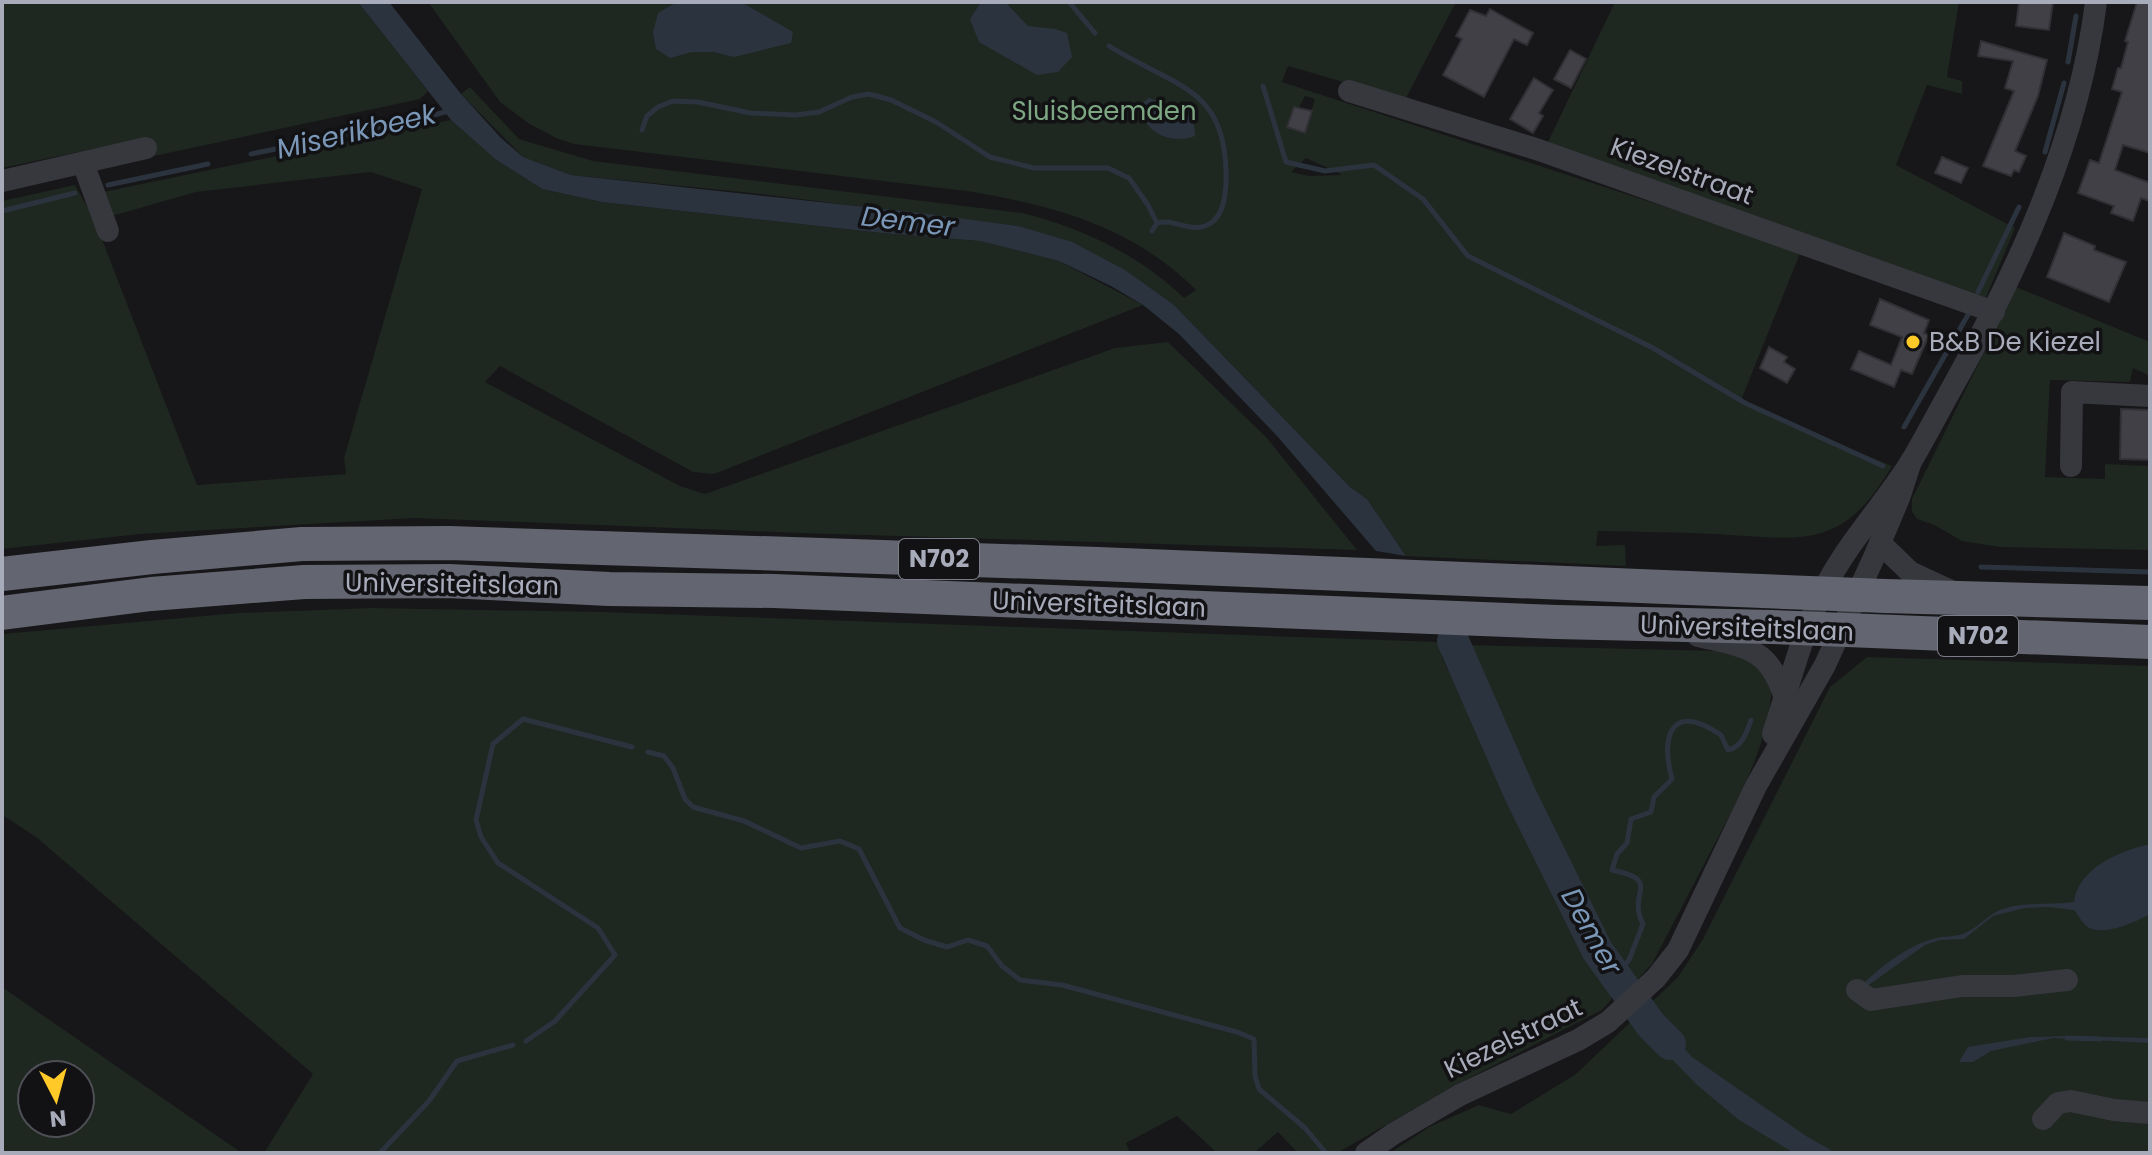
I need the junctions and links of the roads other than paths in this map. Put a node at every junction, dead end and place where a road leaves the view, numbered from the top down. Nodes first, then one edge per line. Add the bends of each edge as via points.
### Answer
1 (2096, 2) edge
2 (1349, 91) dead end
3 (146, 148) dead end
4 (83, 163) junction
5 (2, 181) edge
6 (108, 231) dead end
7 (1994, 312) junction
8 (2150, 396) edge
9 (1911, 461) junction
10 (2071, 466) dead end
11 (1880, 543) junction
12 (1098, 564) junction
13 (2, 574) edge
14 (1839, 593) junction
15 (1963, 597) junction
16 (1097, 603) junction
17 (2150, 603) edge
18 (2, 613) edge
19 (1654, 626) junction
20 (1807, 629) junction
21 (1841, 631) junction
22 (2150, 642) edge
23 (1785, 699) junction
24 (1756, 786) junction
25 (2067, 980) dead end
26 (1857, 990) dead end
27 (2150, 1113) edge
28 (2043, 1119) dead end
29 (1366, 1153) edge

1 - 7 street, Kiezelstraat via 2068,129
2 - 7 street, Kiezelstraat via 1539,150
3 - 4 street
4 - 5 street
4 - 6 street
7 - 9 street, Kiezelstraat
8 - 10 street via 2072,392
9 - 11 street, Kiezelstraat
9 - 14 street, Kiezelstraat via 1835,569
11 - 14 street, Kiezelstraat
11 - 15 street via 1910,572
12 - 13 highway, Universiteitslaan / N702 via 464,543 317,544
12 - 14 highway, Universiteitslaan / N702
12 - 16 street
14 - 15 highway, Universiteitslaan / N702
14 - 20 street, Kiezelstraat
14 - 21 street, Kiezelstraat
15 - 17 highway, Universiteitslaan / N702
16 - 18 highway, Universiteitslaan / N702 via 449,581 304,582
16 - 19 highway, Universiteitslaan / N702
19 - 20 highway, Universiteitslaan / N702
19 - 23 street via 1755,653 1773,668
20 - 21 highway, Universiteitslaan / N702
20 - 23 street, Kiezelstraat
21 - 22 highway, Universiteitslaan / N702
21 - 24 street, Kiezelstraat
23 - 24 street, Kiezelstraat
24 - 29 street, Kiezelstraat via 1678,950 1649,984 1578,1040 1460,1095
25 - 26 street via 1962,986 1871,1000
27 - 28 street via 2071,1101 2058,1103

